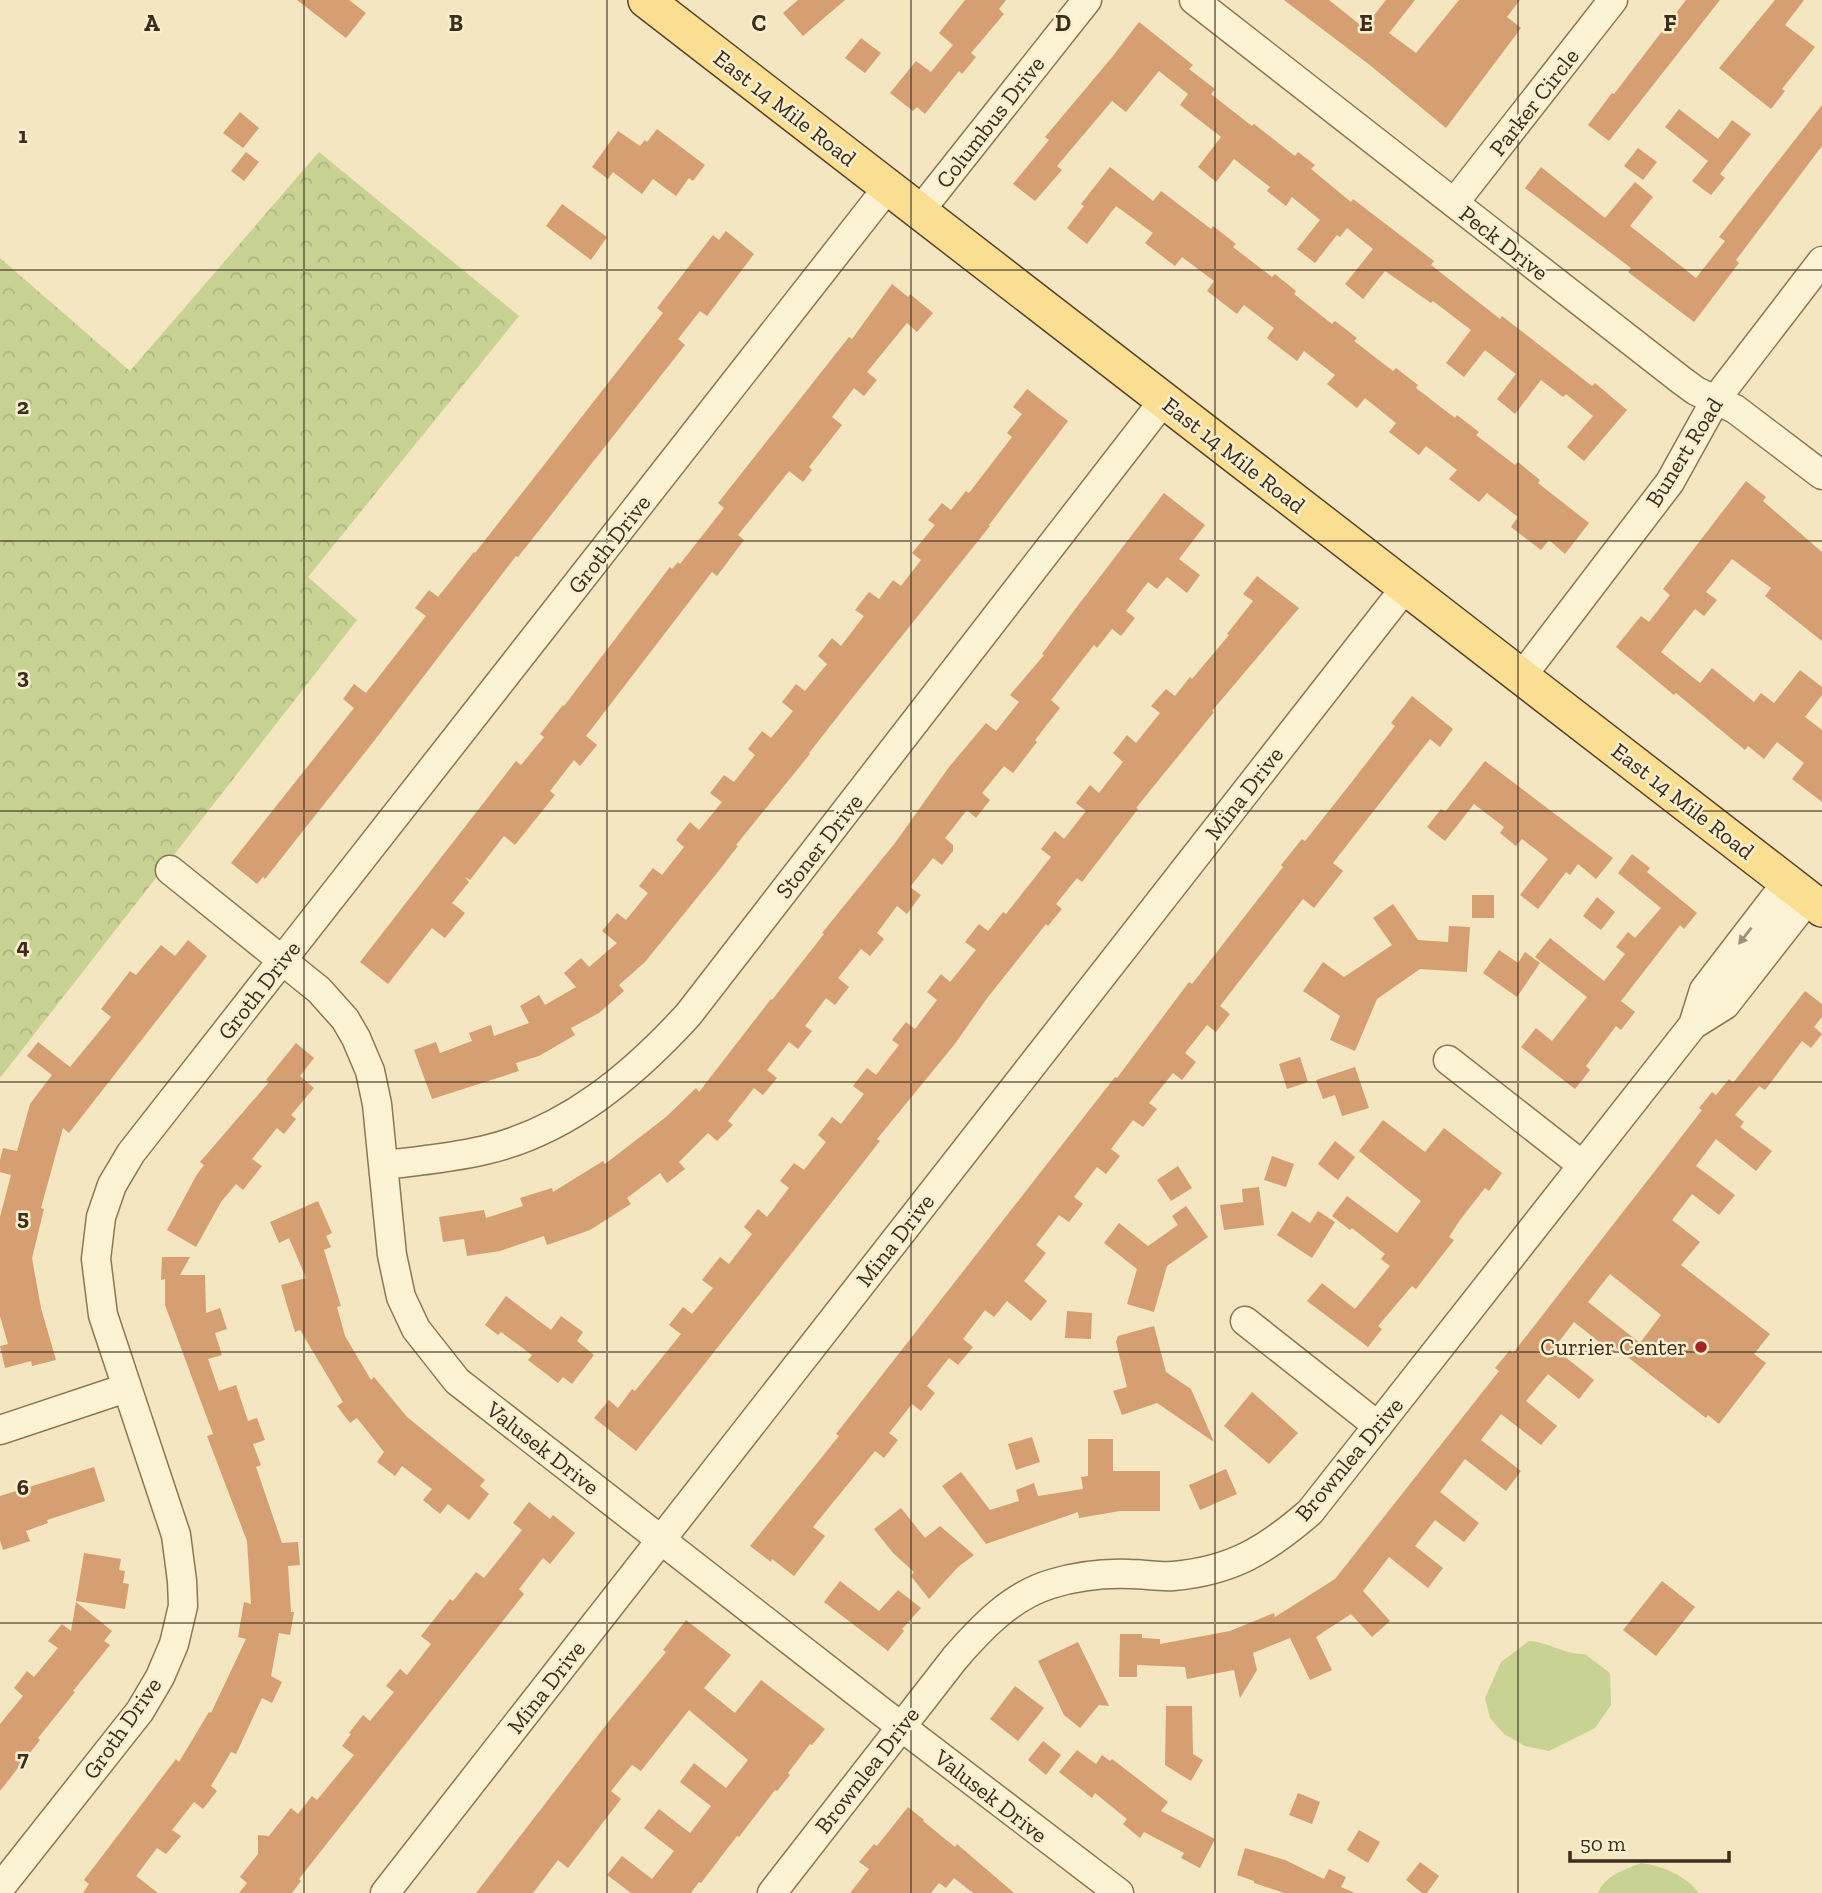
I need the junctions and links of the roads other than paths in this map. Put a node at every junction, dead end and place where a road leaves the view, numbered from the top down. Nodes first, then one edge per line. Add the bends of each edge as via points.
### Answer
1 (646, 0) edge
2 (1087, 0) edge
3 (1194, 0) edge
4 (1613, 0) edge
5 (888, 187) junction
6 (1454, 203) junction
7 (919, 212) junction
8 (1822, 261) edge
9 (1716, 399) junction
10 (1164, 400) junction
11 (1822, 475) edge
12 (1405, 588) junction
13 (1522, 676) junction
14 (170, 870) dead end
15 (1806, 897) edge
16 (282, 961) junction
17 (1448, 1060) dead end
18 (384, 1165) junction
19 (1582, 1165) junction
20 (1245, 1321) dead end
21 (126, 1388) junction
22 (1378, 1426) junction
23 (0, 1430) edge
24 (660, 1540) junction
25 (901, 1727) junction
26 (0, 1888) edge
27 (385, 1893) edge
28 (772, 1893) edge
29 (1119, 1893) edge

1 - 5 main road, East 14 Mile Road
2 - 7 street, Columbus Drive
3 - 6 street, Peck Drive
4 - 6 street, Parker Circle
5 - 7 main road, East 14 Mile Road
5 - 16 street, Groth Drive
6 - 9 street, Peck Drive via 1681,380
7 - 10 main road, East 14 Mile Road
8 - 9 street, Bunert Road
9 - 11 street, Peck Drive
9 - 13 street, Bunert Road via 1670,482
10 - 12 main road, East 14 Mile Road
10 - 18 street, Stoner Drive via 696,1004 653,1053 600,1097 530,1135 487,1150
12 - 13 main road, East 14 Mile Road
12 - 24 street, Mina Drive
13 - 15 main road, East 14 Mile Road
14 - 16 street, Valusek Drive
15 - 19 street, Brownlea Drive via 1725,1005 1693,1025
16 - 18 street, Valusek Drive via 318,990 356,1038 370,1071
16 - 21 street, Groth Drive via 131,1153 112,1185 101,1217 96,1259 103,1315
17 - 19 street
18 - 24 street, Valusek Drive via 392,1255 401,1297 432,1352 457,1381
19 - 22 street, Brownlea Drive
20 - 22 street
21 - 23 street
21 - 26 street, Groth Drive via 176,1535 183,1606 174,1644 140,1711
22 - 25 street, Brownlea Drive via 1310,1512 1249,1558 1171,1576 1086,1575 1048,1584 1018,1601 986,1622
24 - 25 street, Valusek Drive
24 - 27 street, Mina Drive
25 - 28 street, Brownlea Drive
25 - 29 street, Valusek Drive

